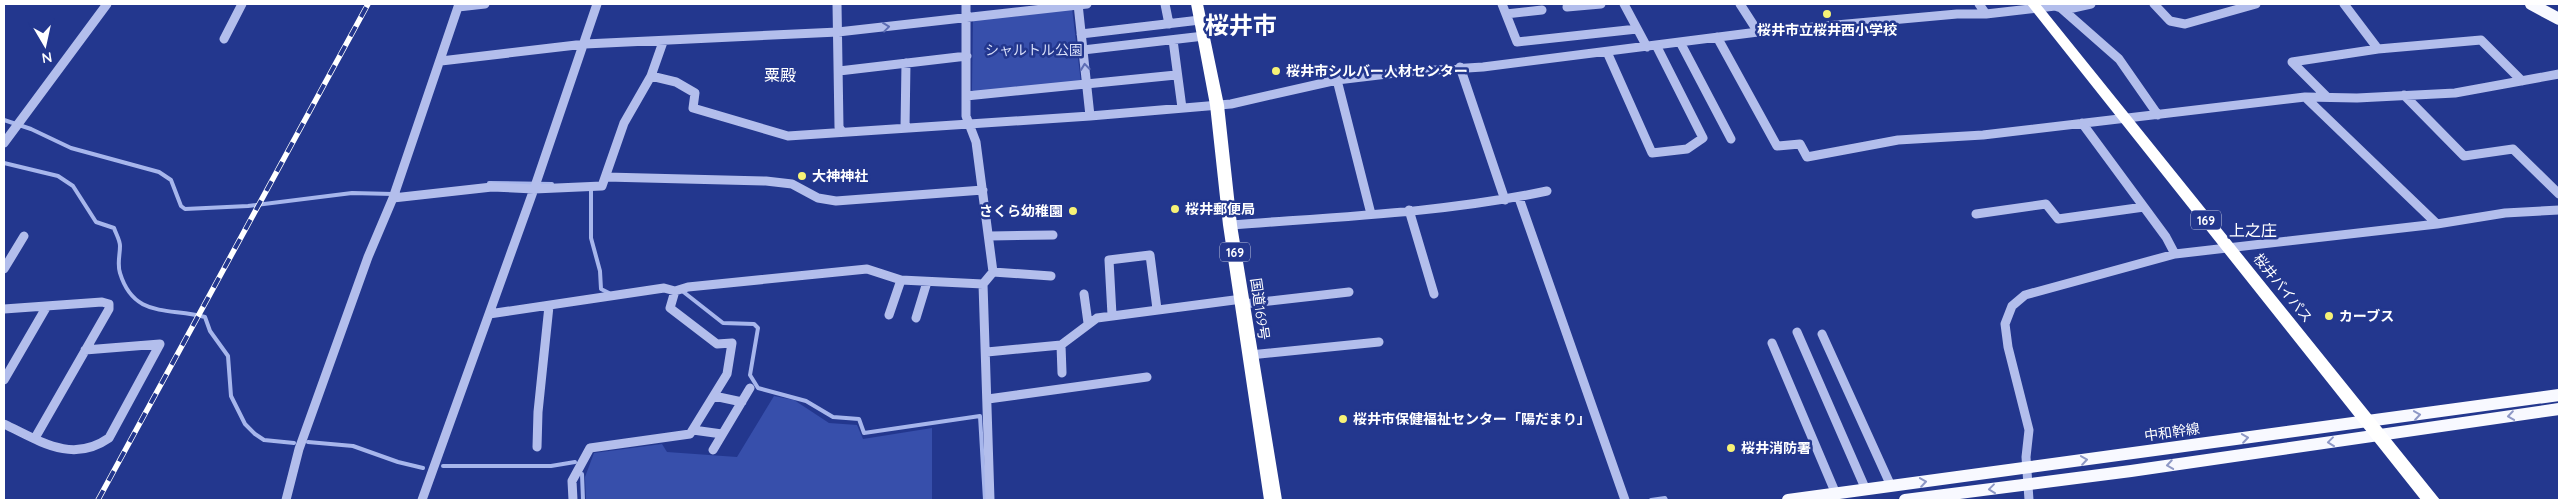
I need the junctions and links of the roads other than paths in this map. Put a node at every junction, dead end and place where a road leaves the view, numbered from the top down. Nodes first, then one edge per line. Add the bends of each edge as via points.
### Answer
1 (107, 4) edge
2 (242, 4) edge
3 (485, 4) edge
4 (597, 4) edge
5 (837, 4) edge
6 (966, 4) edge
7 (1078, 4) edge
8 (1087, 4) edge
9 (1165, 4) edge
10 (1197, 4) edge
11 (1502, 4) edge
12 (1601, 4) edge
13 (1624, 4) edge
14 (1740, 4) edge
15 (1979, 4) edge
16 (2091, 4) edge
17 (2154, 4) edge
18 (2256, 4) edge
19 (2344, 4) edge
20 (2531, 4) edge
21 (459, 5) edge
22 (2055, 5) edge
23 (2035, 6) edge
24 (1568, 7) dead end
25 (1542, 10) dead end
26 (2064, 10) junction
27 (1506, 14) junction
28 (1986, 14) junction
29 (966, 18) junction
30 (2559, 19) edge
31 (1200, 20) junction
32 (1169, 24) junction
33 (1637, 29) junction
34 (838, 32) junction
35 (1758, 32) junction
36 (1081, 34) junction
37 (1204, 36) junction
38 (1717, 37) junction
39 (224, 39) dead end
40 (1173, 40) junction
41 (663, 42) junction
42 (1680, 42) junction
43 (585, 44) junction
44 (1656, 45) junction
45 (1647, 47) junction
46 (2378, 49) junction
47 (1083, 50) junction
48 (1607, 52) junction
49 (967, 56) junction
50 (441, 61) junction
51 (906, 63) junction
52 (1460, 67) junction
53 (838, 71) junction
54 (2559, 74) edge
55 (1176, 75) junction
56 (650, 76) junction
57 (1337, 80) junction
58 (2522, 81) junction
59 (1086, 84) junction
60 (2404, 95) junction
61 (966, 96) junction
62 (2327, 97) junction
63 (2305, 98) junction
64 (1217, 105) junction
65 (1182, 108) junction
66 (2158, 115) junction
67 (1090, 116) junction
68 (2126, 120) junction
69 (2082, 123) junction
70 (969, 124) junction
71 (904, 128) junction
72 (842, 132) junction
73 (1731, 139) dead end
74 (4, 143) edge
75 (606, 177) junction
76 (534, 189) junction
77 (983, 190) junction
78 (1547, 191) dead end
79 (2559, 194) edge
80 (393, 198) junction
81 (1519, 198) junction
82 (1505, 200) junction
83 (2144, 206) junction
84 (1409, 210) junction
85 (2559, 210) edge
86 (1372, 214) junction
87 (1976, 214) dead end
88 (2437, 224) junction
89 (1230, 225) junction
90 (1054, 235) dead end
91 (24, 236) dead end
92 (990, 236) junction
93 (2228, 248) junction
94 (2175, 254) junction
95 (4, 269) edge
96 (993, 272) junction
97 (1051, 276) dead end
98 (901, 280) junction
99 (927, 282) junction
100 (983, 284) junction
101 (675, 291) junction
102 (1349, 292) dead end
103 (1084, 294) dead end
104 (1434, 294) dead end
105 (1243, 302) junction
106 (48, 306) junction
107 (549, 306) junction
108 (4, 309) edge
109 (1157, 309) junction
110 (489, 314) junction
111 (889, 315) dead end
112 (1112, 315) junction
113 (916, 318) dead end
114 (1088, 323) junction
115 (1797, 332) dead end
116 (1822, 334) dead end
117 (1379, 342) dead end
118 (1772, 343) dead end
119 (1061, 344) junction
120 (85, 350) junction
121 (986, 352) junction
122 (1250, 355) junction
123 (1062, 373) dead end
124 (1147, 378) dead end
125 (4, 380) edge
126 (750, 388) dead end
127 (2559, 395) edge
128 (714, 396) junction
129 (988, 398) junction
130 (742, 402) junction
131 (2559, 409) edge
132 (2368, 422) junction
133 (4, 424) edge
134 (693, 430) junction
135 (722, 434) junction
136 (2379, 436) junction
137 (35, 438) junction
138 (537, 448) dead end
139 (713, 450) dead end
140 (2026, 468) junction
141 (2028, 484) junction
142 (1891, 486) junction
143 (1866, 490) junction
144 (1836, 494) junction
145 (286, 500) edge
146 (422, 500) edge
147 (573, 500) edge
148 (990, 500) edge
149 (1273, 500) edge
150 (1625, 500) edge
151 (1788, 500) edge
152 (1905, 500) edge
153 (2029, 500) edge
154 (2431, 500) edge

1 - 74 street
2 - 39 street
3 - 21 street
4 - 43 street
5 - 34 street
6 - 29 street
7 - 8 street
7 - 29 street
7 - 36 street
9 - 32 street
10 - 31 highway, 国道169号 / 169
11 - 27 street
12 - 24 street
13 - 33 street
14 - 35 street
15 - 28 street
16 - 26 street
17 - 18 street via 2176,24
19 - 46 street
20 - 30 main road
21 - 50 street
22 - 23 street
22 - 26 street
23 - 28 street
23 - 68 highway, 桜井バイパス / 169
25 - 27 street
26 - 66 street via 2118,59
27 - 33 street via 1517,42
28 - 35 street
34 -> 29 street
29 - 49 street
31 - 32 street
31 - 37 highway, 国道169号 / 169
32 - 36 street
33 - 45 street
34 - 41 street
34 - 53 street
35 - 38 street
36 - 47 street
37 - 40 street
37 - 64 highway, 国道169号 / 169
38 - 42 street
38 - 69 street via 1777,146 1800,144 1807,157 1898,140 1983,135
40 - 47 street
40 - 55 street
41 - 43 street
41 - 56 street
42 - 44 street
42 - 73 street
43 - 50 street
43 - 76 street
44 - 45 street
44 - 48 street via 1703,138 1687,149 1652,153
45 - 48 street
46 - 58 street via 2481,40
46 - 62 street via 2292,62
59 -> 47 street
48 - 52 street
49 - 51 street
49 - 61 street
50 - 80 street
51 - 53 street
51 - 71 street
52 - 57 street
52 - 82 street
53 - 72 street via 838,127
54 - 58 street
55 - 59 street
55 - 65 street
56 - 72 street via 676,82 695,93 693,108 788,136
56 - 75 street via 624,123
57 - 64 street
57 - 86 street
58 - 60 street via 2455,94
59 - 61 street
59 - 67 street
60 - 62 street
60 - 79 street via 2464,156 2513,149
61 - 70 street
62 - 63 street
63 - 66 street
63 - 88 street
64 - 65 street
64 - 89 highway, 国道169号 / 169
65 - 67 street
66 - 68 street
67 - 70 street
68 - 69 street
68 - 93 highway, 桜井バイパス / 169
69 - 83 street
70 - 71 street
70 - 77 street via 976,142
71 - 72 street
75 - 76 street via 602,186
75 - 77 street via 766,180 792,184 818,198 836,202
76 - 80 street via 492,187
76 - 110 street
77 - 92 street
78 - 81 street
80 - 145 street via 340,332 299,449
81 - 82 street
81 - 150 street
82 - 84 street
83 - 87 street via 2058,219 2046,204
83 - 94 street
84 - 86 street
84 - 104 street
85 - 88 street via 2505,213
86 - 89 street
88 - 93 street
89 - 105 highway, 国道169号 / 169
90 - 92 street
91 - 95 street
92 - 96 street
93 - 94 street
93 - 132 highway, 桜井バイパス / 169
94 - 140 street via 2025,295 2012,306 2005,324 2029,430
96 - 97 street
96 - 100 street
98 - 99 street
98 - 101 street via 867,269
98 - 111 street
99 - 100 street
99 - 113 street
100 - 121 street
101 - 107 street via 664,288
101 - 128 street via 670,308 717,344 732,343 727,374
102 - 105 street
103 - 114 street
105 - 109 street
105 - 122 highway, 国道169号 / 169
106 - 108 street
106 - 120 street via 109,304
106 - 125 street
107 - 110 street
107 - 138 street
109 - 112 street
109 - 112 street via 1150,255 1109,260
110 - 146 street
112 - 114 street
114 - 119 street via 1070,341
115 - 143 street
116 - 142 street
117 - 122 street
118 - 144 street
119 - 121 street
119 - 123 street
120 - 137 street
120 - 137 street via 160,344 109,438 99,445 79,450 60,450
121 - 129 street
122 - 149 highway, 国道169号 / 169
124 - 129 street
126 - 130 street
132 -> 127 main road, 中和幹線
128 - 130 street
128 - 134 street
129 - 148 street
130 - 135 street
131 -> 136 main road
132 - 136 highway, 桜井バイパス / 169
140 -> 132 main road, 中和幹線
133 - 137 street
134 - 135 street
134 - 147 street via 690,434 590,448 572,481
135 - 139 street
136 -> 141 main road
136 - 154 highway, 桜井バイパス / 169
140 - 141 street
142 -> 140 main road, 中和幹線
141 -> 152 main road
141 - 153 street
142 - 143 main road, 中和幹線
143 - 144 main road, 中和幹線
144 - 151 main road, 中和幹線

